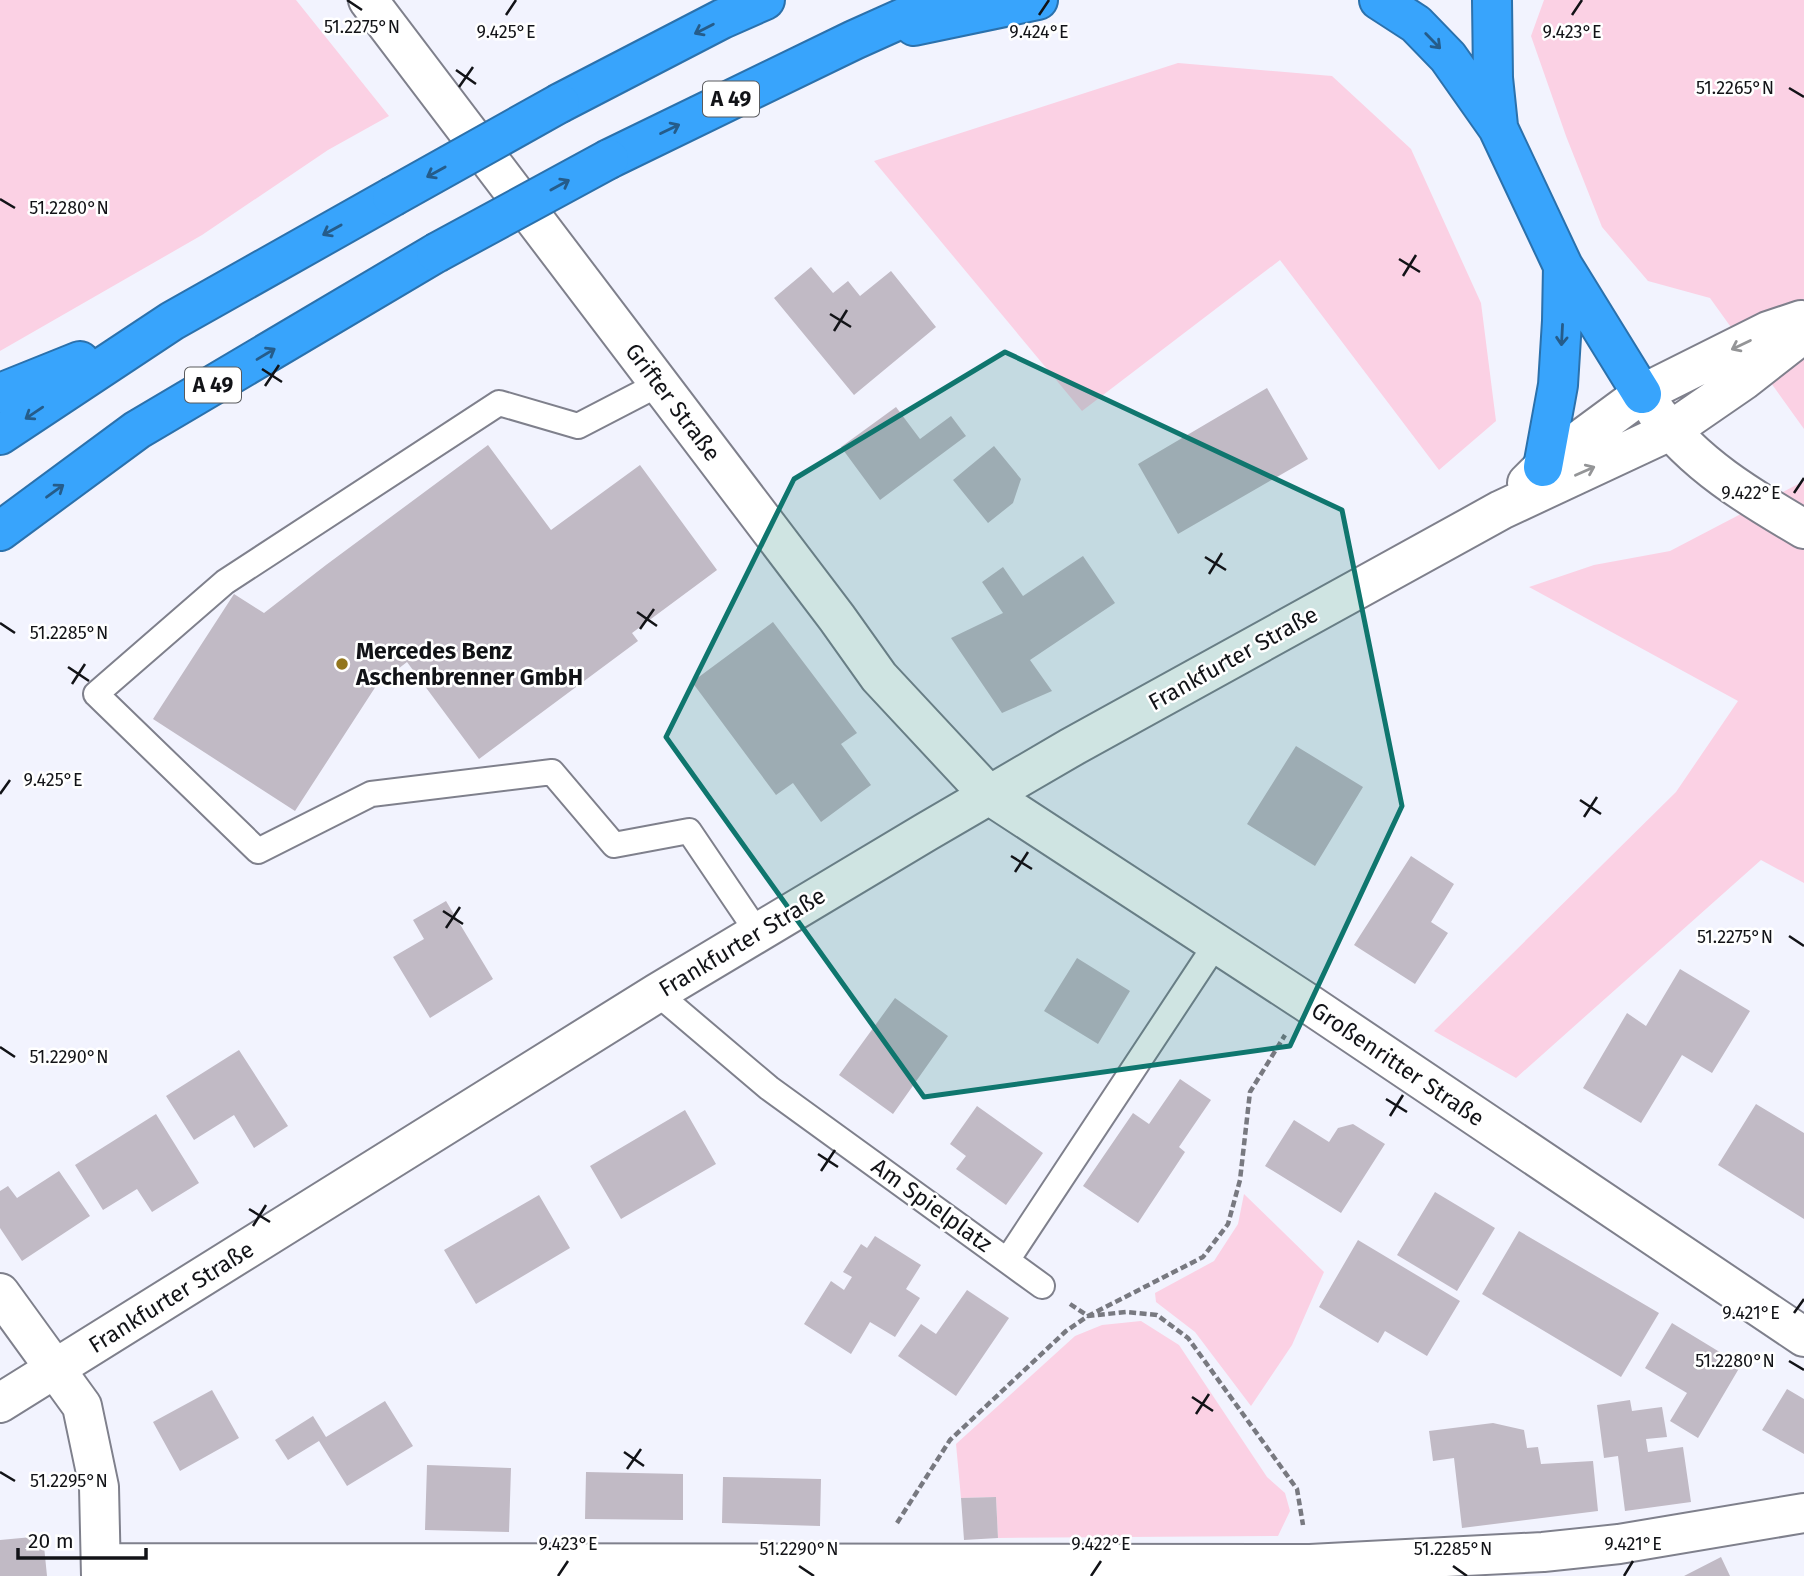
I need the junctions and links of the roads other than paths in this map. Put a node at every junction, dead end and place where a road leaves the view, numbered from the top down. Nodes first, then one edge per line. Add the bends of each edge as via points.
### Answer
1 (368, 0) edge
2 (765, 0) edge
3 (943, 0) edge
4 (1038, 0) edge
5 (1379, 0) edge
6 (1492, 0) edge
7 (854, 40) junction
8 (1498, 128) junction
9 (1563, 266) junction
10 (1804, 319) edge
11 (172, 321) junction
12 (1804, 333) edge
13 (659, 384) junction
14 (0, 394) edge
15 (1642, 394) junction
16 (1670, 431) junction
17 (0, 435) edge
18 (1543, 467) junction
19 (1501, 510) junction
20 (1804, 529) edge
21 (0, 531) edge
22 (989, 795) junction
23 (758, 933) junction
24 (1216, 944) junction
25 (657, 993) junction
26 (1008, 1259) junction
27 (1042, 1286) road end
28 (0, 1293) edge
29 (1804, 1337) edge
30 (55, 1369) junction
31 (0, 1403) edge
32 (1804, 1513) edge
33 (1616, 1560) edge
34 (101, 1570) edge
35 (870, 1570) edge

1 - 13 street, Grifter Straße
2 -> 11 highway, bridge via 560,103
3 - 7 highway, A 49
4 - 7 highway
5 -> 8 highway via 1416,24 1448,57
6 - 8 highway
21 -> 7 highway, A 49, bridge via 137,430 436,253 608,159
8 - 9 highway
9 - 15 highway
9 -> 18 highway via 1558,385
10 -> 15 street, Frankfurter Straße via 1768,331
11 - 14 highway
11 -> 17 highway
12 - 16 street, Frankfurter Straße
13 - 22 street, Grifter Straße via 879,677
13 - 23 lane via 578,426 499,403 225,582 96,694 258,851 371,794 552,772 614,845 689,831
15 - 16 street
15 - 18 street, Frankfurter Straße
19 -> 16 street, Frankfurter Straße
16 - 20 street via 1728,482
18 - 19 street, Frankfurter Straße
19 - 22 street, Frankfurter Straße
22 - 23 street, Frankfurter Straße
22 - 24 street, Großenritter Straße
23 - 25 street, Frankfurter Straße
24 - 26 lane
24 - 29 street, Großenritter Straße
25 - 26 lane, Am Spielplatz via 769,1088
25 - 30 street, Frankfurter Straße
26 - 27 lane, Am Spielplatz
28 - 30 street
30 - 31 street, Frankfurter Straße
30 - 34 street via 82,1406 99,1487
32 - 33 street
33 - 35 street via 1543,1552 1310,1564
34 - 35 street

